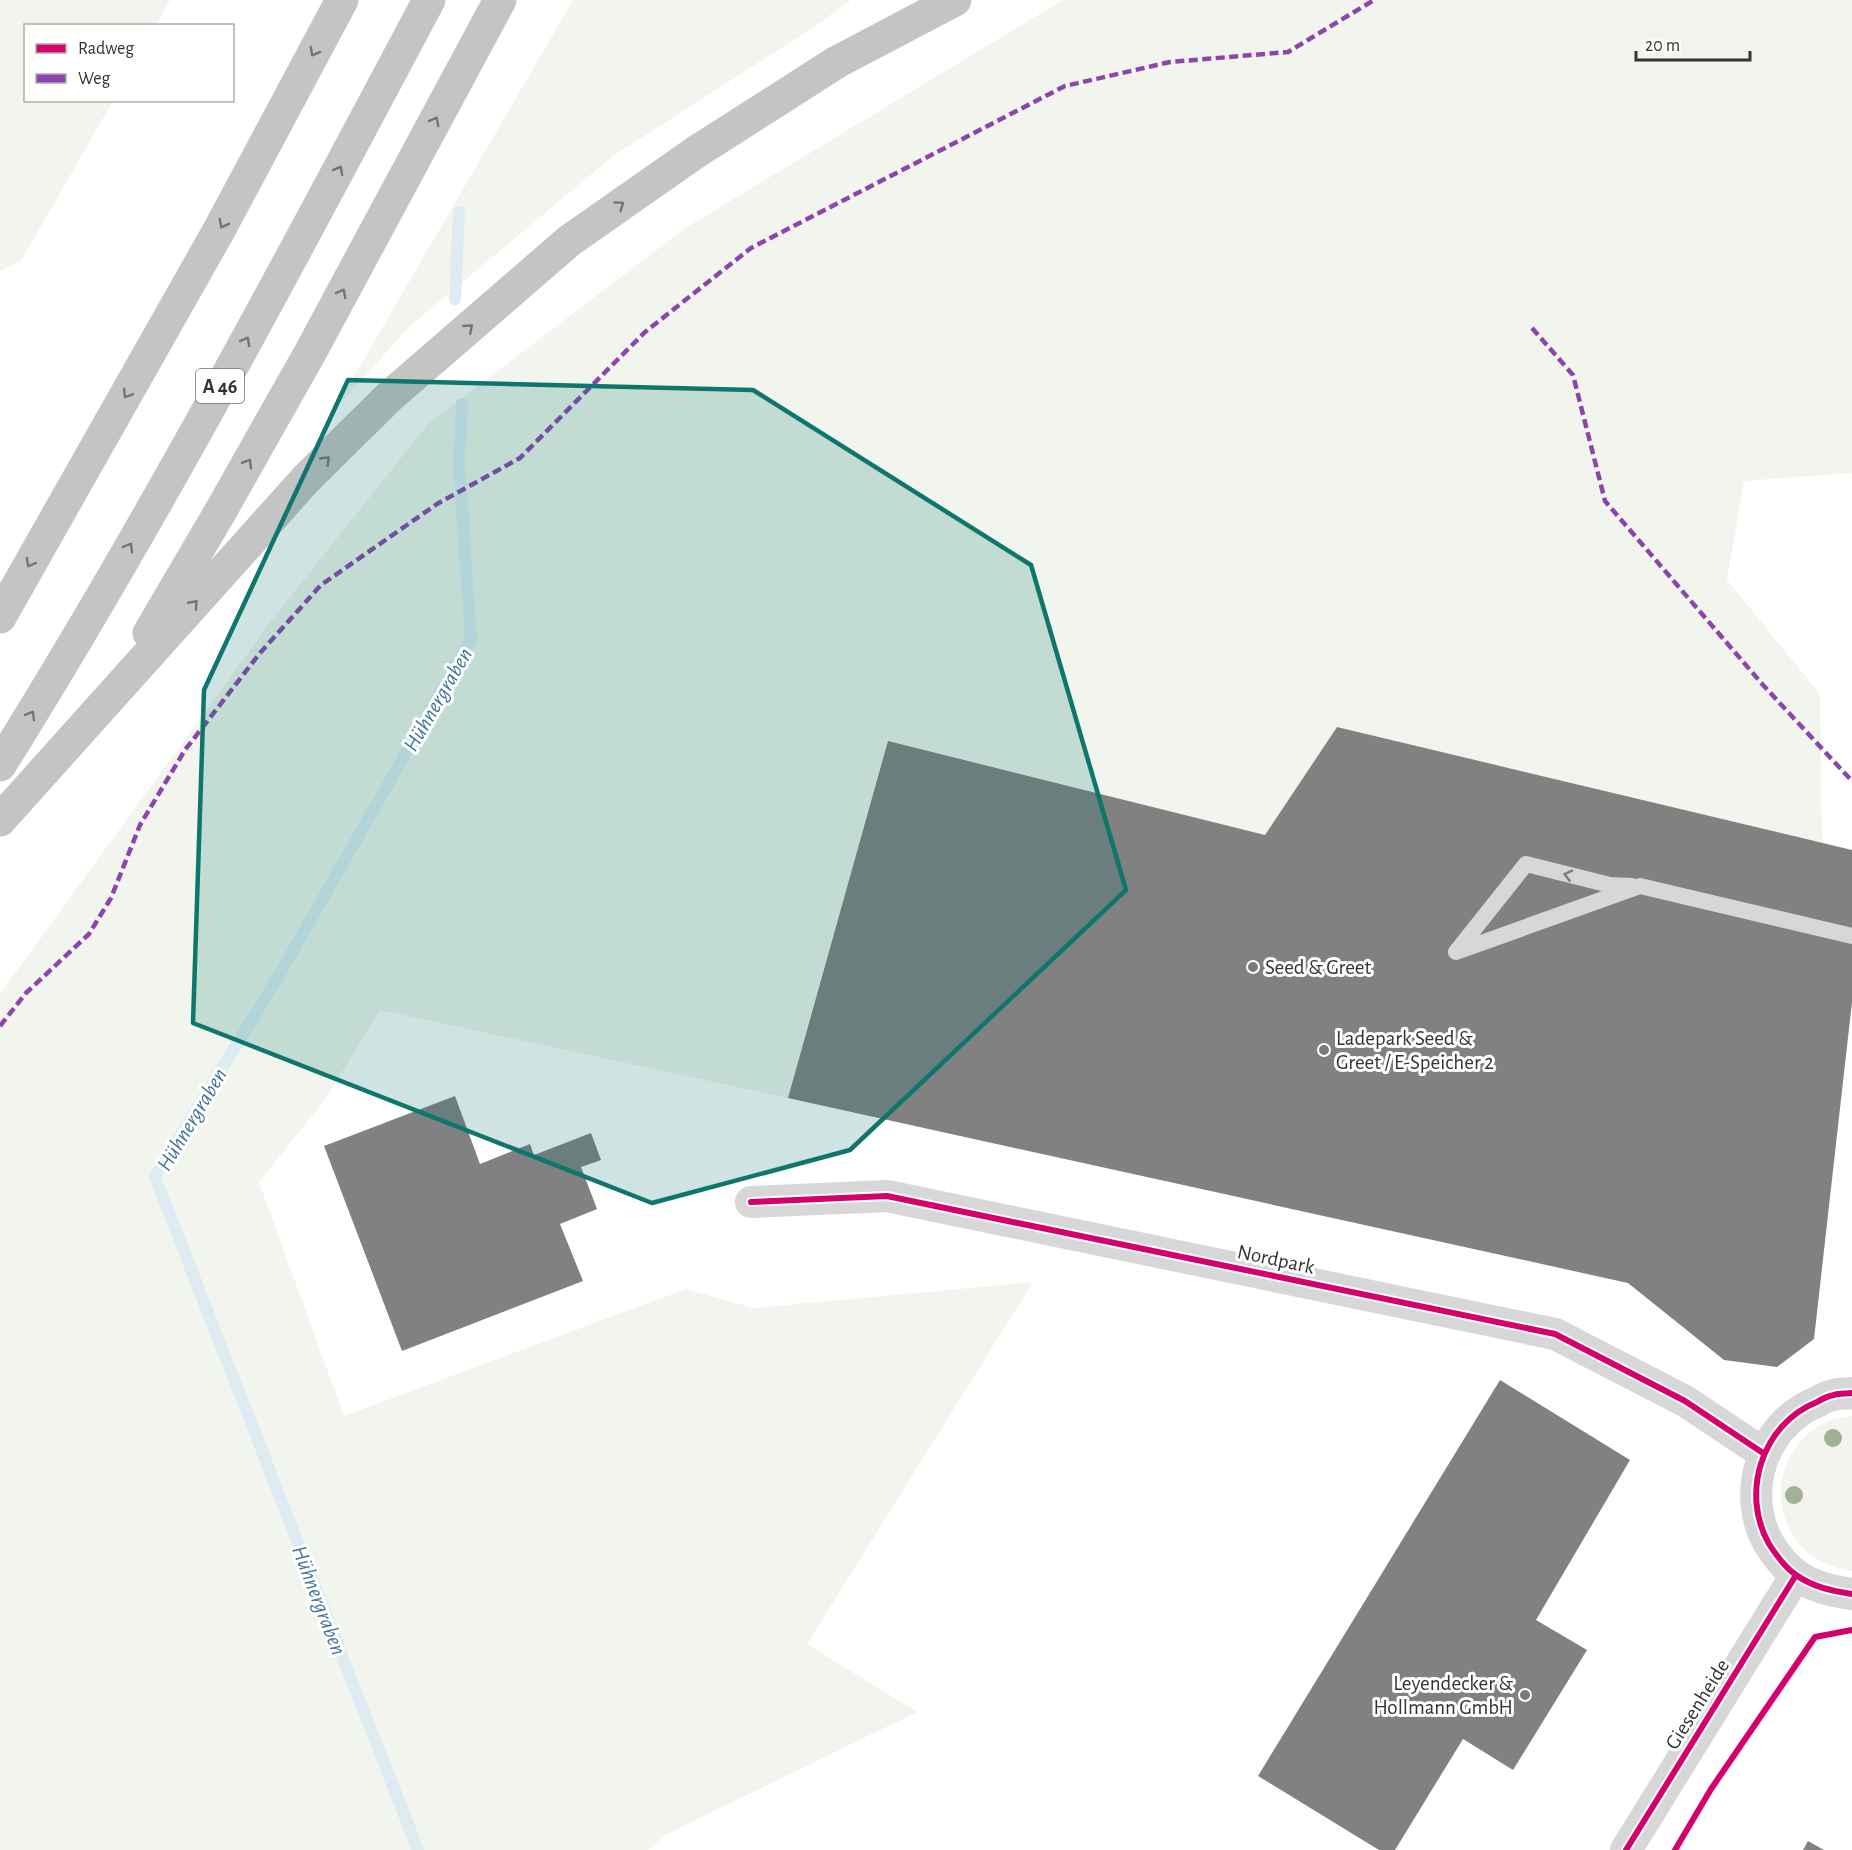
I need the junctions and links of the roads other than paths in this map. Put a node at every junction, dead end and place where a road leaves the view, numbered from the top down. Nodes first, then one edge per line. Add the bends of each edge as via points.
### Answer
1 (342, 0) edge
2 (429, 0) edge
3 (500, 0) edge
4 (955, 0) edge
5 (0, 617) edge
6 (112, 694) junction
7 (0, 765) edge
8 (0, 820) edge
9 (1640, 886) junction
10 (1852, 936) edge
11 (751, 1202) dead end
12 (1852, 1393) edge
13 (1763, 1454) junction
14 (1796, 1575) junction
15 (1852, 1594) edge
16 (1626, 1850) edge

1 -> 5 highway via 218,232
7 -> 2 highway, A 46 via 272,295
6 -> 3 highway via 310,353
6 -> 4 highway via 306,479 389,397 569,241 696,152 837,62
6 - 8 highway
9 -> 9 lane via 1610,885 1526,864 1456,952
9 - 10 lane
11 - 13 street, Nordpark via 887,1196 1555,1334 1684,1401
12 - 13 street via 1833,1395 1804,1407 1780,1427
13 - 14 street via 1756,1479 1756,1506 1763,1533 1776,1555
14 - 15 street via 1824,1589
14 - 16 street, Giesenheide

